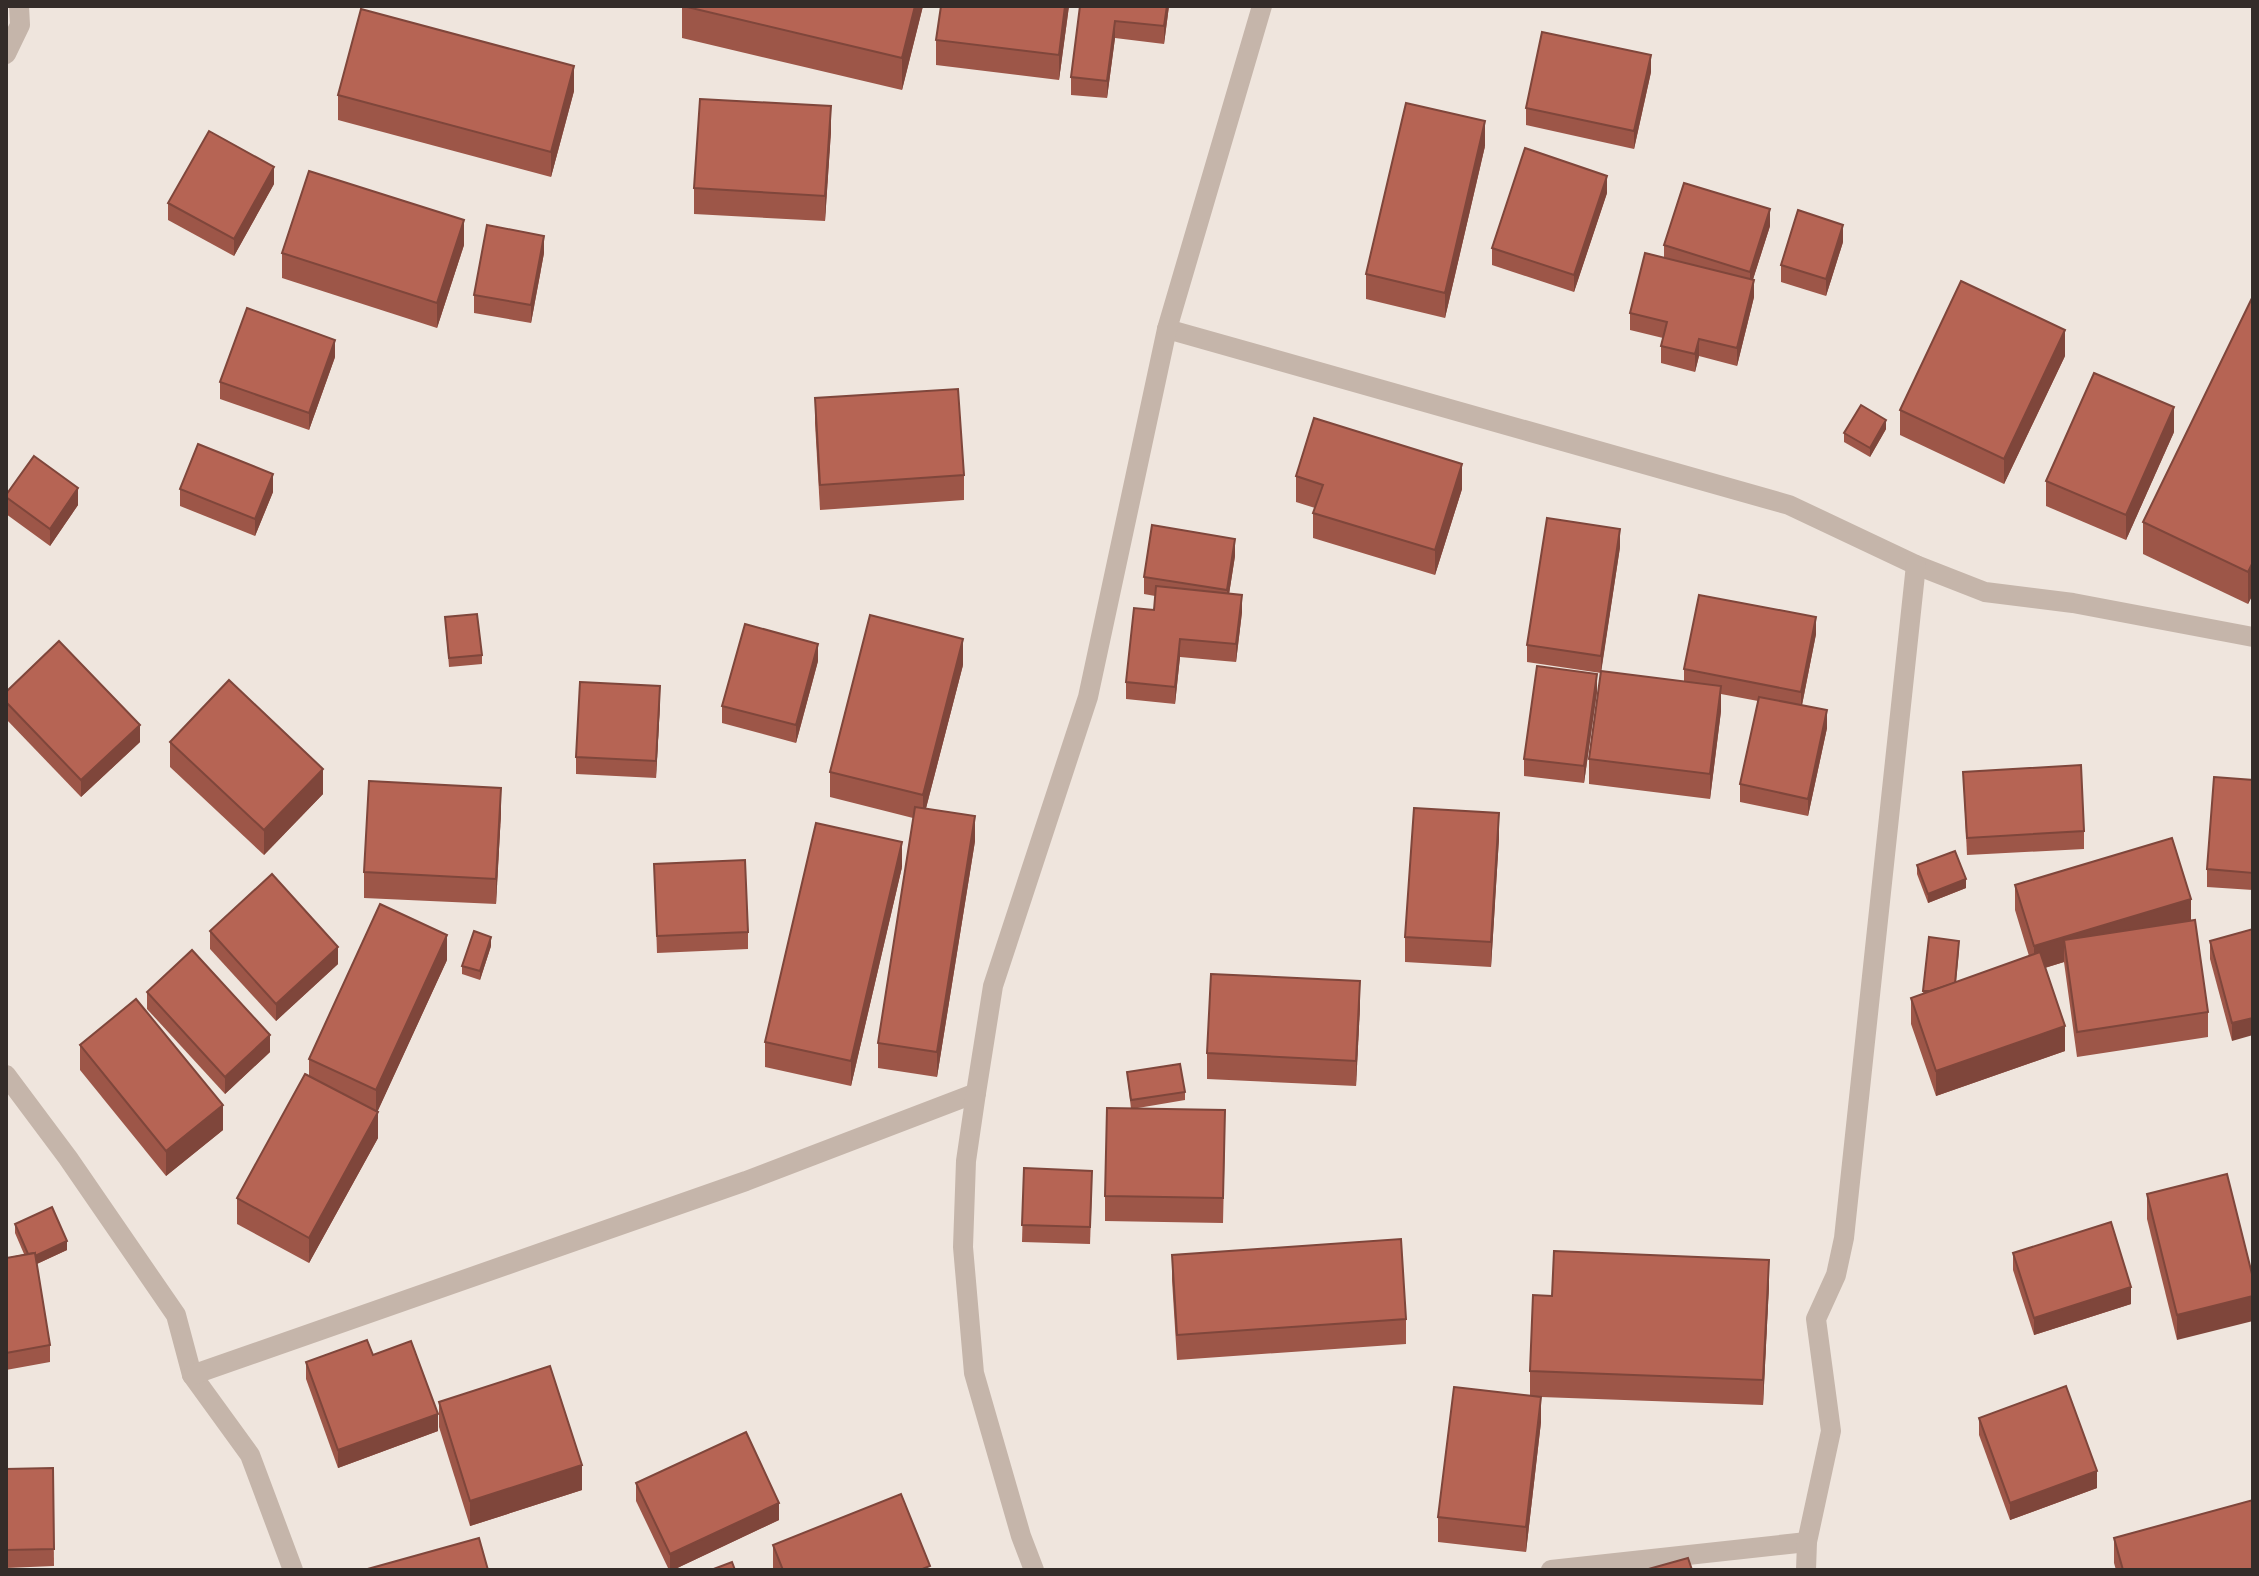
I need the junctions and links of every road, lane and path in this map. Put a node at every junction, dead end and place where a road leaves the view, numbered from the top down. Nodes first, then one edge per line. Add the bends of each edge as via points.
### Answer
1 (19, 6) edge
2 (1262, 6) edge
3 (6, 54) edge
4 (1167, 329) junction
5 (1916, 565) junction
6 (2253, 637) edge
7 (7, 1079) edge
8 (976, 1093) junction
9 (192, 1375) junction
10 (1807, 1542) junction
11 (293, 1570) edge
12 (1034, 1570) edge
13 (1551, 1570) edge
14 (1806, 1570) edge

1 - 3 street via 20,25
2 - 4 street
4 - 5 street via 1789,505
4 - 8 street via 1088,697 993,986
5 - 6 street via 1985,592
5 - 10 street via 1844,1238 1836,1275 1816,1319 1831,1431
7 - 9 street via 176,1315
8 - 9 street via 746,1181
8 - 12 street via 966,1161 963,1247 974,1373
9 - 11 street via 250,1455
10 - 13 street
10 - 14 street

